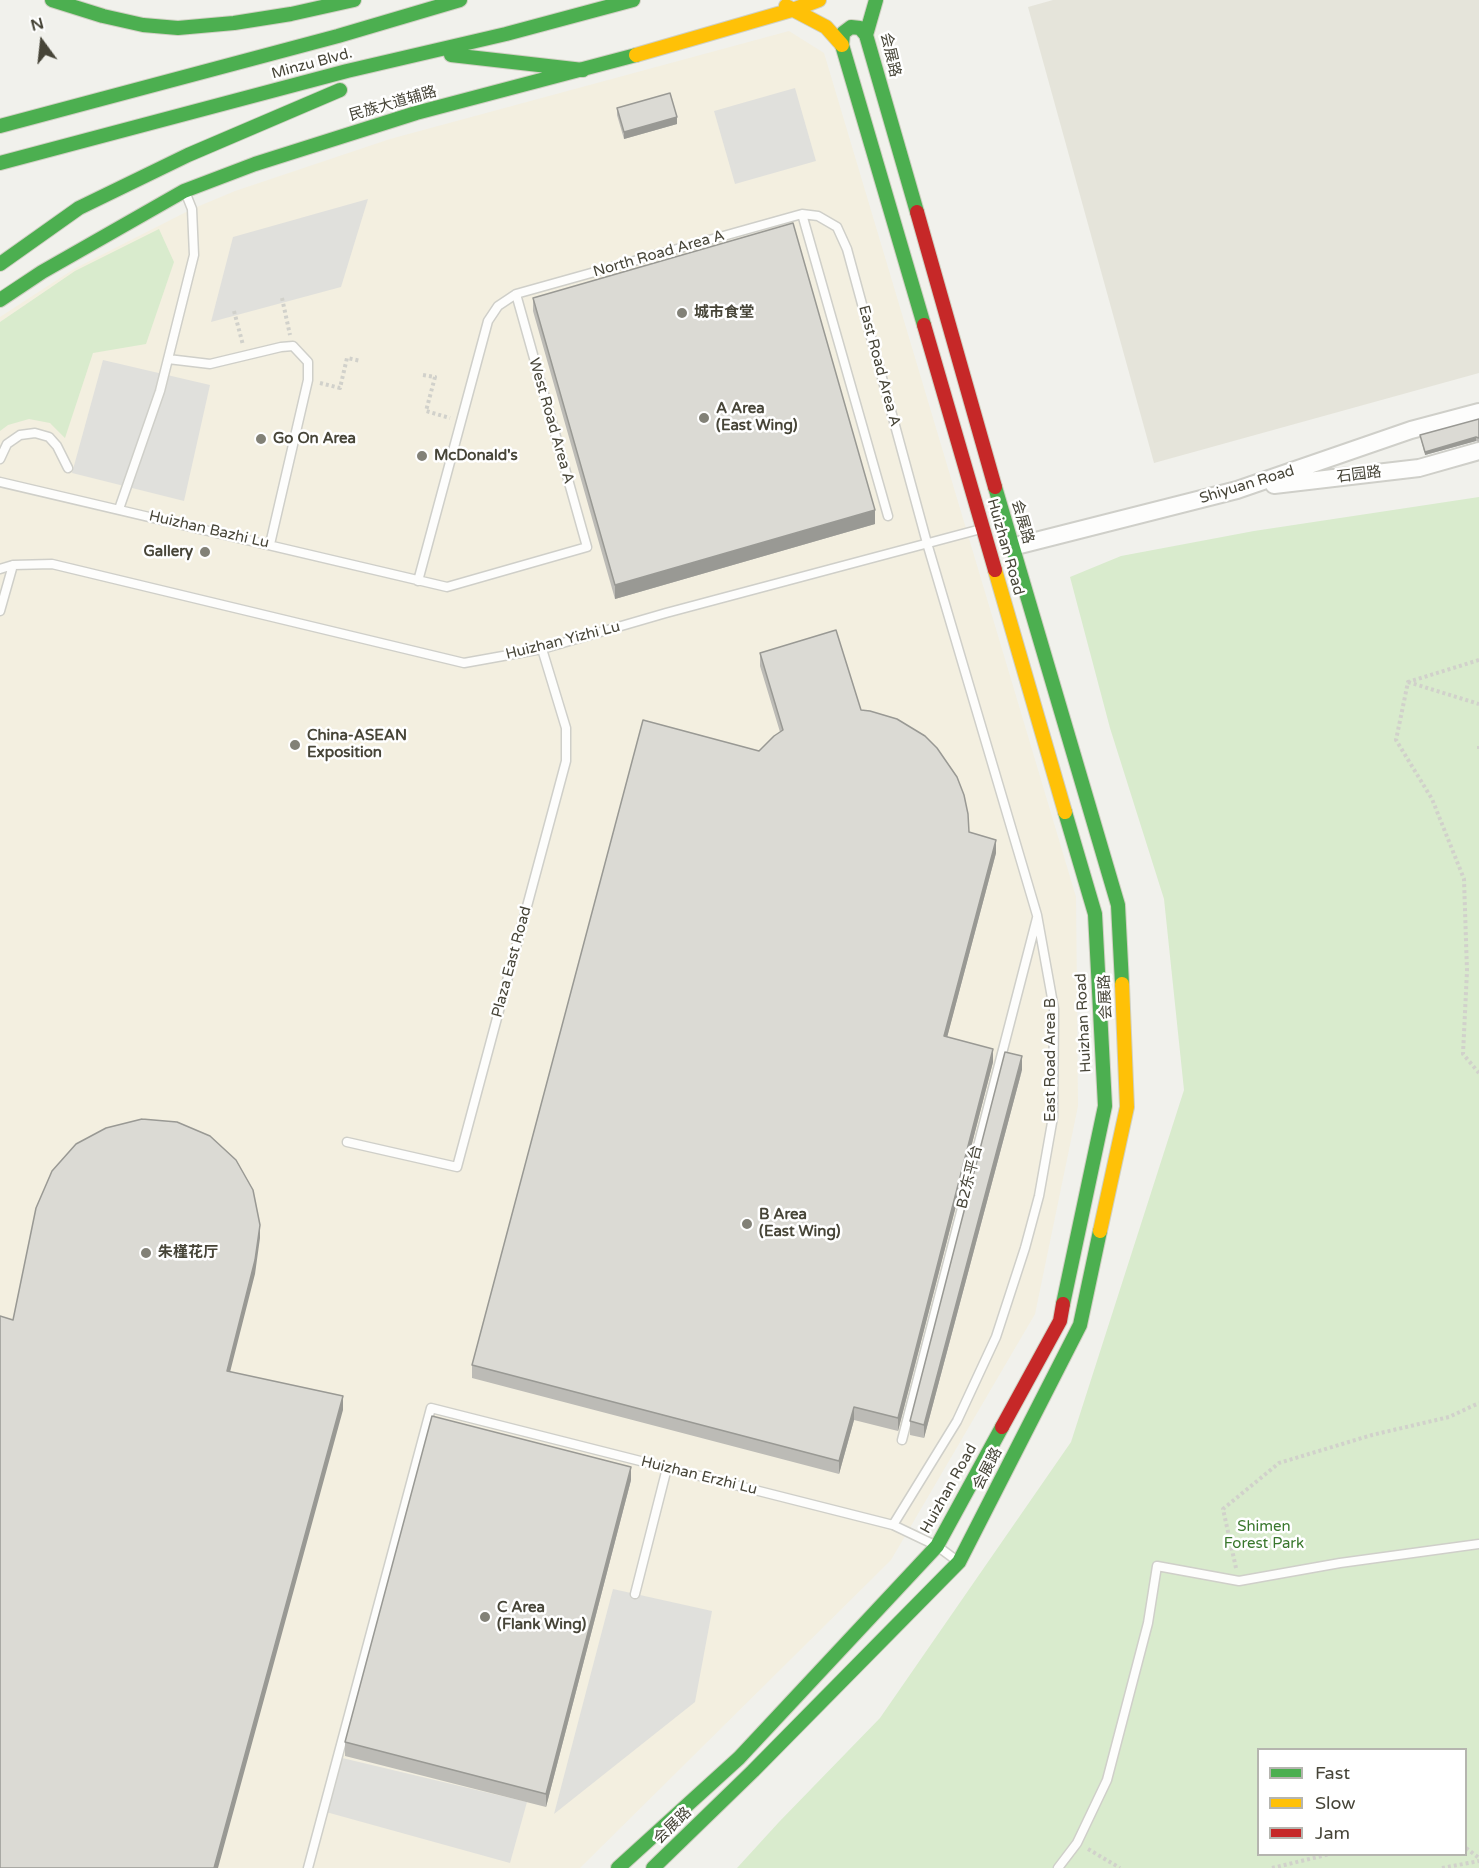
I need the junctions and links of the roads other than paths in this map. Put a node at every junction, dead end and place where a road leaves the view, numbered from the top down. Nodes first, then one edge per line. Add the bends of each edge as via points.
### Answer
1 (52, 0) edge
2 (354, 0) edge
3 (460, 0) edge
4 (633, 0) edge
5 (772, 0) edge
6 (819, 0) edge
7 (876, 0) edge
8 (795, 9) junction
9 (866, 35) junction
10 (842, 45) junction
11 (427, 52) junction
12 (583, 69) junction
13 (0, 126) edge
14 (0, 163) edge
15 (184, 191) junction
16 (79, 208) junction
17 (802, 214) junction
18 (17, 234) dead end
19 (0, 264) edge
20 (516, 294) junction
21 (0, 300) edge
22 (168, 359) junction
23 (1479, 412) edge
24 (1479, 451) edge
25 (0, 459) edge
26 (68, 468) dead end
27 (0, 482) edge
28 (1237, 489) junction
29 (119, 509) junction
30 (888, 516) dead end
31 (988, 532) junction
32 (927, 543) junction
33 (270, 544) junction
34 (1007, 544) junction
35 (587, 547) joint
36 (13, 565) junction
37 (0, 569) edge
38 (418, 581) junction
39 (0, 611) edge
40 (542, 649) junction
41 (1037, 915) junction
42 (347, 1142) dead end
43 (902, 1440) dead end
44 (668, 1468) junction
45 (893, 1525) junction
46 (1479, 1544) edge
47 (937, 1546) junction
48 (959, 1562) junction
49 (635, 1594) dead end
50 (308, 1868) edge
51 (618, 1868) edge
52 (653, 1868) edge
53 (1058, 1868) edge

1 - 2 main road via 143,25 178,28 291,14
3 - 13 main road, Minzu Blvd.
4 - 11 main road, Minzu Blvd.
5 - 8 main road
6 - 8 main road, 民族大道辅路
7 - 9 main road, 会展路
8 - 10 main road via 826,27
8 - 12 main road, 民族大道辅路
9 - 10 main road via 860,28 851,27 843,33
9 - 34 main road, 会展路
10 - 31 main road, Huizhan Road
11 - 12 main road
11 - 14 main road, Minzu Blvd.
11 - 16 main road via 188,155
12 - 15 main road, 民族大道辅路 via 416,113
15 - 21 main road, 民族大道辅路
15 - 22 lane via 192,209 194,255
16 - 18 main road
16 - 19 main road
17 - 20 lane, North Road Area A
17 - 30 lane
17 - 32 lane, East Road Area A via 818,216 837,227 847,249
20 - 35 lane, West Road Area A
20 - 38 lane via 498,306 488,321
22 - 29 lane
22 - 33 lane via 210,364 293,346 308,362 308,380
23 - 28 street, Shiyuan Road via 1412,430
24 - 28 street, 石园路 via 1419,468
25 - 26 lane via 7,444 20,435 35,433 49,437
27 - 29 lane, Huizhan Bazhi Lu
28 - 34 street, Shiyuan Road
29 - 33 lane, Huizhan Bazhi Lu
31 - 32 lane, Huizhan Yizhi Lu
31 - 47 main road, Huizhan Road via 1095,914 1105,1106 1060,1322
32 - 40 lane, Huizhan Yizhi Lu
32 - 41 lane, East Road Area B
33 - 38 lane, Huizhan Bazhi Lu
34 - 48 main road, 会展路 via 1118,905 1127,1107 1080,1325
35 - 38 lane, Huizhan Bazhi Lu via 447,587
36 - 37 lane, Huizhan Yizhi Lu
36 - 39 lane
36 - 40 lane, Huizhan Yizhi Lu via 52,564 464,663
40 - 42 lane, Plaza East Road via 566,728 566,760 457,1167
41 - 43 lane, B2东平台
41 - 45 lane, East Road Area B via 1053,1009 1053,1117 1039,1197 996,1337 957,1421
44 - 45 lane, Huizhan Erzhi Lu
44 - 49 lane
44 - 50 lane, Huizhan Erzhi Lu via 430,1408
45 - 47 lane, Huizhan Erzhi Lu
46 - 53 lane via 1239,1581 1157,1566 1148,1623 1107,1780 1077,1843
47 - 48 lane, Huizhan Erzhi Lu
47 - 51 main road, Huizhan Road via 739,1758
48 - 52 main road, 会展路

